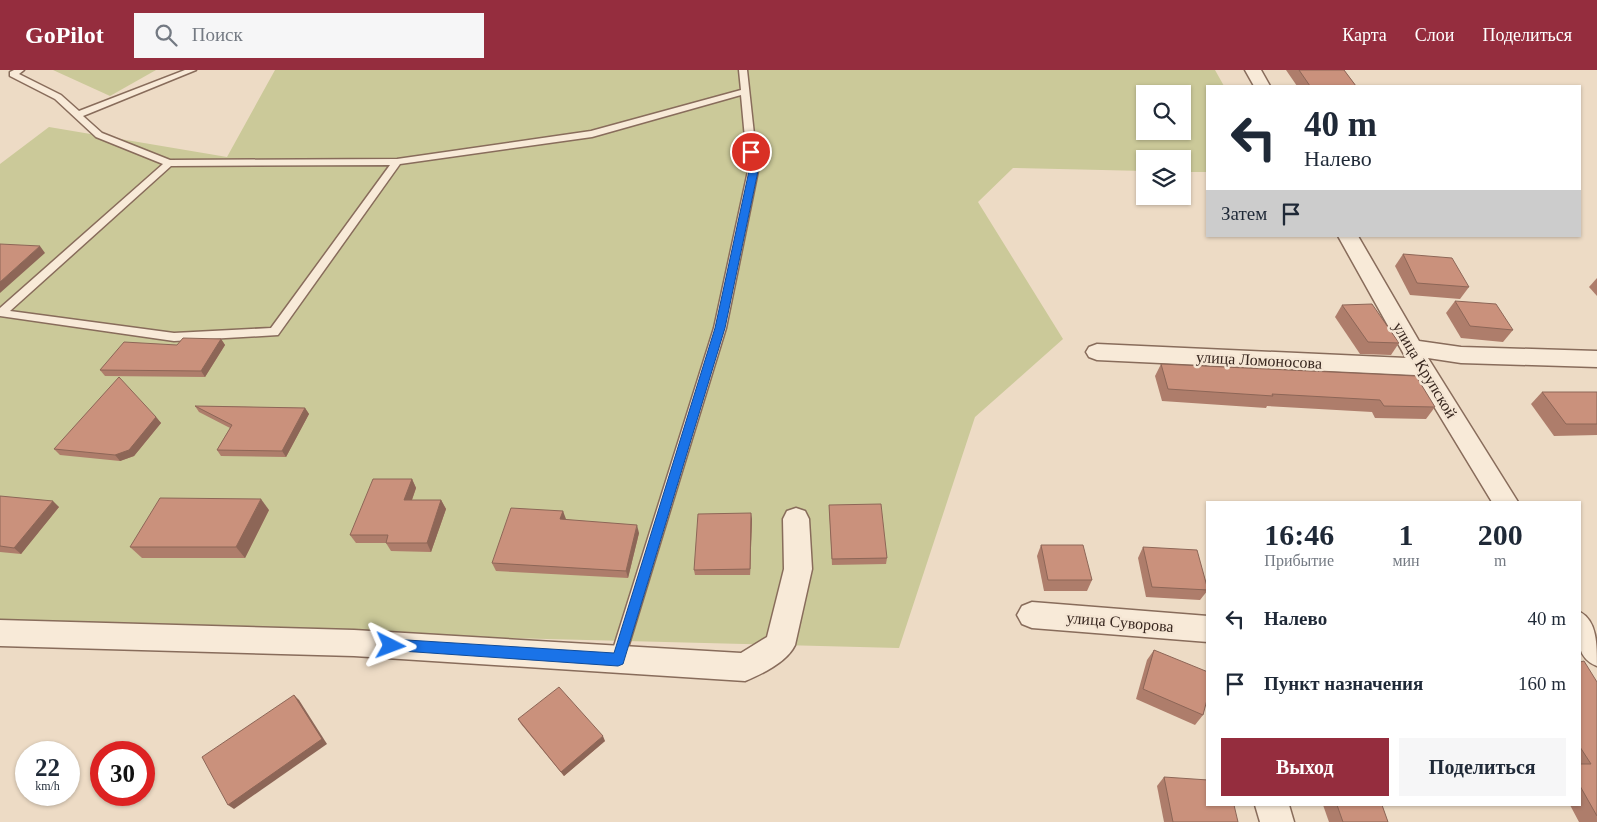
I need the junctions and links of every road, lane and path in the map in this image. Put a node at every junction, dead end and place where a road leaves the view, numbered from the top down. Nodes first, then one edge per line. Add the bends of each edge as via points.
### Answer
1 (20, 70) edge
2 (192, 70) edge
3 (742, 70) edge
4 (1253, 70) edge
5 (1261, 85) edge
6 (744, 92) junction
7 (77, 115) junction
8 (397, 162) junction
9 (169, 163) junction
10 (1349, 237) edge
11 (1097, 352) dead end
12 (1417, 358) junction
13 (1597, 359) edge
14 (1504, 501) edge
15 (796, 519) dead end
16 (1032, 615) dead end
17 (1206, 630) edge
18 (0, 633) edge
19 (618, 659) junction
20 (1272, 806) edge
21 (1277, 822) edge

1 - 7 lane via 13,74 58,97
2 - 7 lane
3 - 6 lane
4 - 5 street
6 - 8 lane via 592,134
6 - 19 lane via 753,171 720,328
7 - 9 lane via 99,135
8 - 9 lane
8 - 9 lane via 274,332 174,337 2,313
10 - 12 street, улица Крупской
11 - 12 street, улица Ломоносова
12 - 13 street, улица Ломоносова via 1461,355
12 - 14 street, улица Крупской
15 - 19 street via 798,569 780,645 746,667
16 - 17 street, улица Суворова
18 - 19 street via 354,643
20 - 21 street

